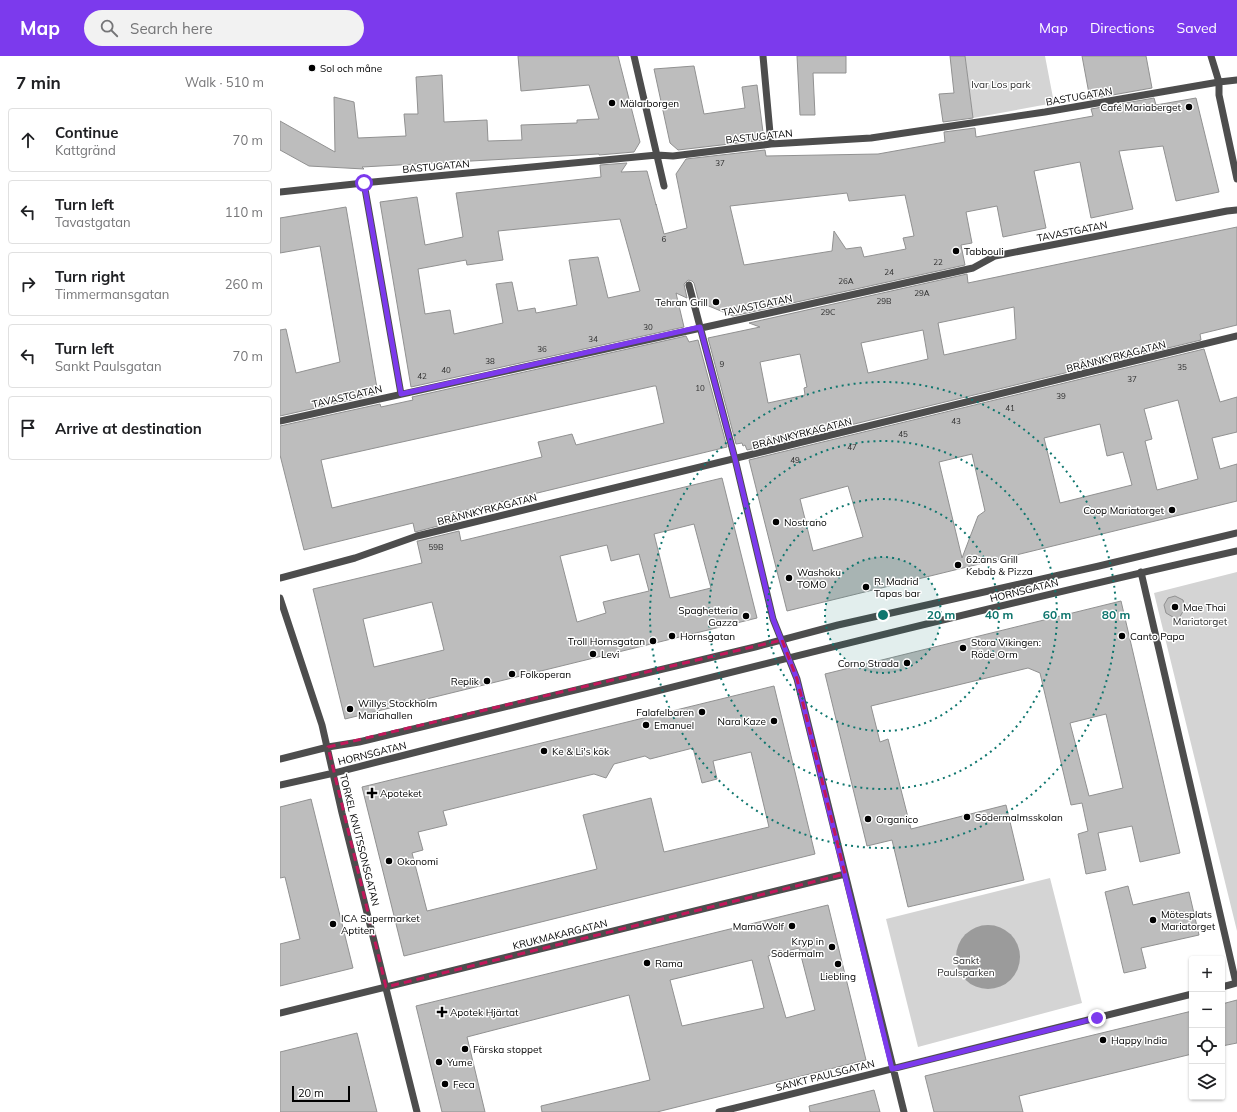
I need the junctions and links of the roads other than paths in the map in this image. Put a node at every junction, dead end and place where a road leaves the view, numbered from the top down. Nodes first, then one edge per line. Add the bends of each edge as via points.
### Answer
1 (634, 56) edge
2 (763, 56) edge
3 (1211, 56) edge
4 (1237, 80) edge
5 (1218, 82) junction
6 (771, 144) junction
7 (657, 155) junction
8 (1237, 179) edge
9 (364, 183) junction
10 (664, 186) dead end
11 (280, 192) edge
12 (1237, 210) edge
13 (689, 285) dead end
14 (700, 327) junction
15 (1237, 336) edge
16 (401, 394) junction
17 (280, 421) edge
18 (735, 459) junction
19 (1237, 533) edge
20 (1237, 551) edge
21 (1141, 572) junction
22 (280, 578) edge
23 (280, 598) edge
24 (782, 640) junction
25 (788, 658) junction
26 (328, 747) junction
27 (280, 759) edge
28 (334, 773) junction
29 (280, 785) edge
30 (845, 874) junction
31 (1236, 983) edge
32 (1225, 986) edge
33 (386, 987) junction
34 (1189, 995) edge
35 (280, 1013) edge
36 (892, 1069) junction
37 (417, 1112) edge
38 (719, 1112) edge
39 (904, 1112) edge

1 - 7 street
2 - 6 street
3 - 5 street
4 - 5 street, BASTUGATAN
5 - 6 street, BASTUGATAN via 1045,112 871,138
5 - 8 street
6 - 7 street, BASTUGATAN via 673,156
7 - 9 street, BASTUGATAN
7 - 10 street
9 - 11 street, BASTUGATAN
9 - 16 street
12 - 14 street, TAVASTGATAN via 995,256 973,268
13 - 14 street
14 - 16 street, TAVASTGATAN
14 - 18 street
15 - 18 street, BRÄNNKYRKAGATAN
16 - 17 street, TAVASTGATAN
18 - 22 street, BRÄNNKYRKAGATAN via 417,536 355,558
18 - 24 street via 771,613
19 - 24 street, HORNSGATAN
20 - 21 street, HORNSGATAN
21 - 25 street, HORNSGATAN
21 - 31 street
23 - 26 street, TORKEL KNUTSSONSGATAN
24 - 25 street
24 - 26 street, HORNSGATAN via 359,742
25 - 28 street, HORNSGATAN
25 - 30 street via 797,679
26 - 27 street, HORNSGATAN
26 - 28 street, TORKEL KNUTSSONSGATAN
28 - 29 street, HORNSGATAN
28 - 33 street, TORKEL KNUTSSONSGATAN
30 - 33 street, KRUKMAKARGATAN
30 - 36 street
31 - 32 street
33 - 35 street, KRUKMAKARGATAN
33 - 37 street, TORKEL KNUTSSONSGATAN
34 - 36 street, SANKT PAULSGATAN
36 - 38 street, SANKT PAULSGATAN
36 - 39 street

